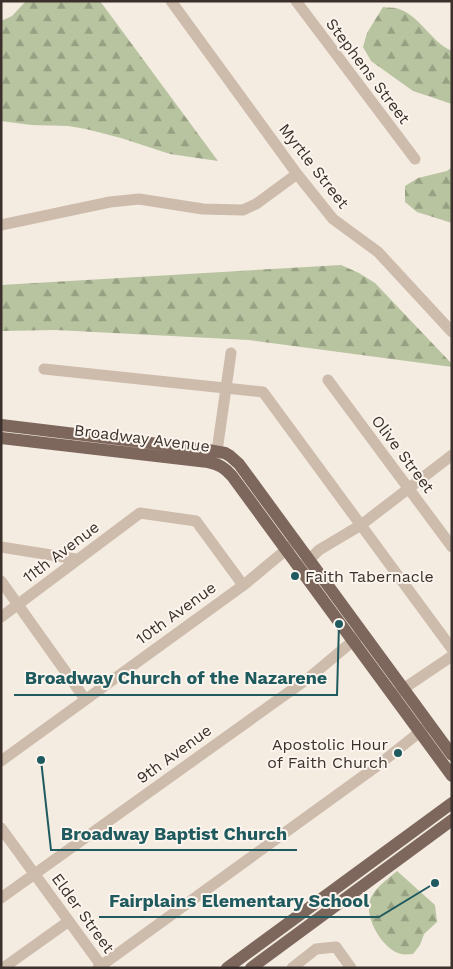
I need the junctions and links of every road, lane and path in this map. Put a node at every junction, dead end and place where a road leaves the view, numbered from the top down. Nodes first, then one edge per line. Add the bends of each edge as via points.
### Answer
1 (171, 1) edge
2 (296, 1) edge
3 (415, 160) dead end
4 (297, 174) junction
5 (1, 225) edge
6 (452, 332) edge
7 (231, 353) dead end
8 (44, 369) dead end
9 (328, 380) dead end
10 (226, 389) junction
11 (1, 425) edge
12 (1, 438) edge
13 (452, 455) edge
14 (215, 457) junction
15 (408, 488) junction
16 (361, 525) junction
17 (291, 546) junction
18 (1, 547) edge
19 (452, 547) edge
20 (76, 559) junction
21 (305, 564) junction
22 (1, 581) edge
23 (242, 585) junction
24 (18, 604) junction
25 (1, 617) edge
26 (358, 637) junction
27 (452, 649) edge
28 (452, 656) edge
29 (398, 692) junction
30 (85, 699) junction
31 (425, 728) junction
32 (452, 755) edge
33 (1, 761) edge
34 (452, 776) edge
35 (452, 803) edge
36 (452, 820) edge
37 (1, 828) edge
38 (35, 874) junction
39 (1, 898) edge
40 (68, 920) junction
41 (101, 967) edge
42 (3, 968) edge
43 (228, 968) edge
44 (251, 968) edge
45 (292, 968) edge
46 (351, 968) edge

1 - 4 street, Myrtle Street
2 - 3 street, Stephens Street
4 - 5 street via 243,210 202,209 139,199
4 - 6 street, Myrtle Street via 333,220 378,252
7 - 10 street
8 - 10 street
9 - 15 street, Olive Street
10 - 14 street
10 - 16 street via 263,392
11 - 14 main road, Broadway Avenue
12 - 14 main road, Broadway Avenue
13 - 15 street
14 - 17 main road, Broadway Avenue
15 - 16 street
15 - 19 street, Olive Street
16 - 21 street via 320,550
16 - 27 street
17 - 21 main road, Broadway Avenue
17 - 23 street, 10th Avenue
18 - 20 street
20 - 23 street, 11th Avenue via 140,513 196,520
20 - 24 street, 11th Avenue
21 - 26 main road, Broadway Avenue
22 - 24 street
23 - 30 street, 10th Avenue
24 - 25 street, 11th Avenue
24 - 30 street
26 - 29 main road, Broadway Avenue
26 - 38 street, 9th Avenue via 310,677
28 - 29 street
29 - 31 main road, Broadway Avenue
30 - 33 street, 10th Avenue
31 - 32 main road, Broadway Avenue
31 - 34 main road, Broadway Avenue
31 - 41 street
35 - 43 main road
36 - 44 main road
37 - 38 street, Elder Street
38 - 39 street, 9th Avenue
38 - 40 street, Elder Street
40 - 41 street, Elder Street
40 - 42 street
45 - 46 street via 316,948 336,947

